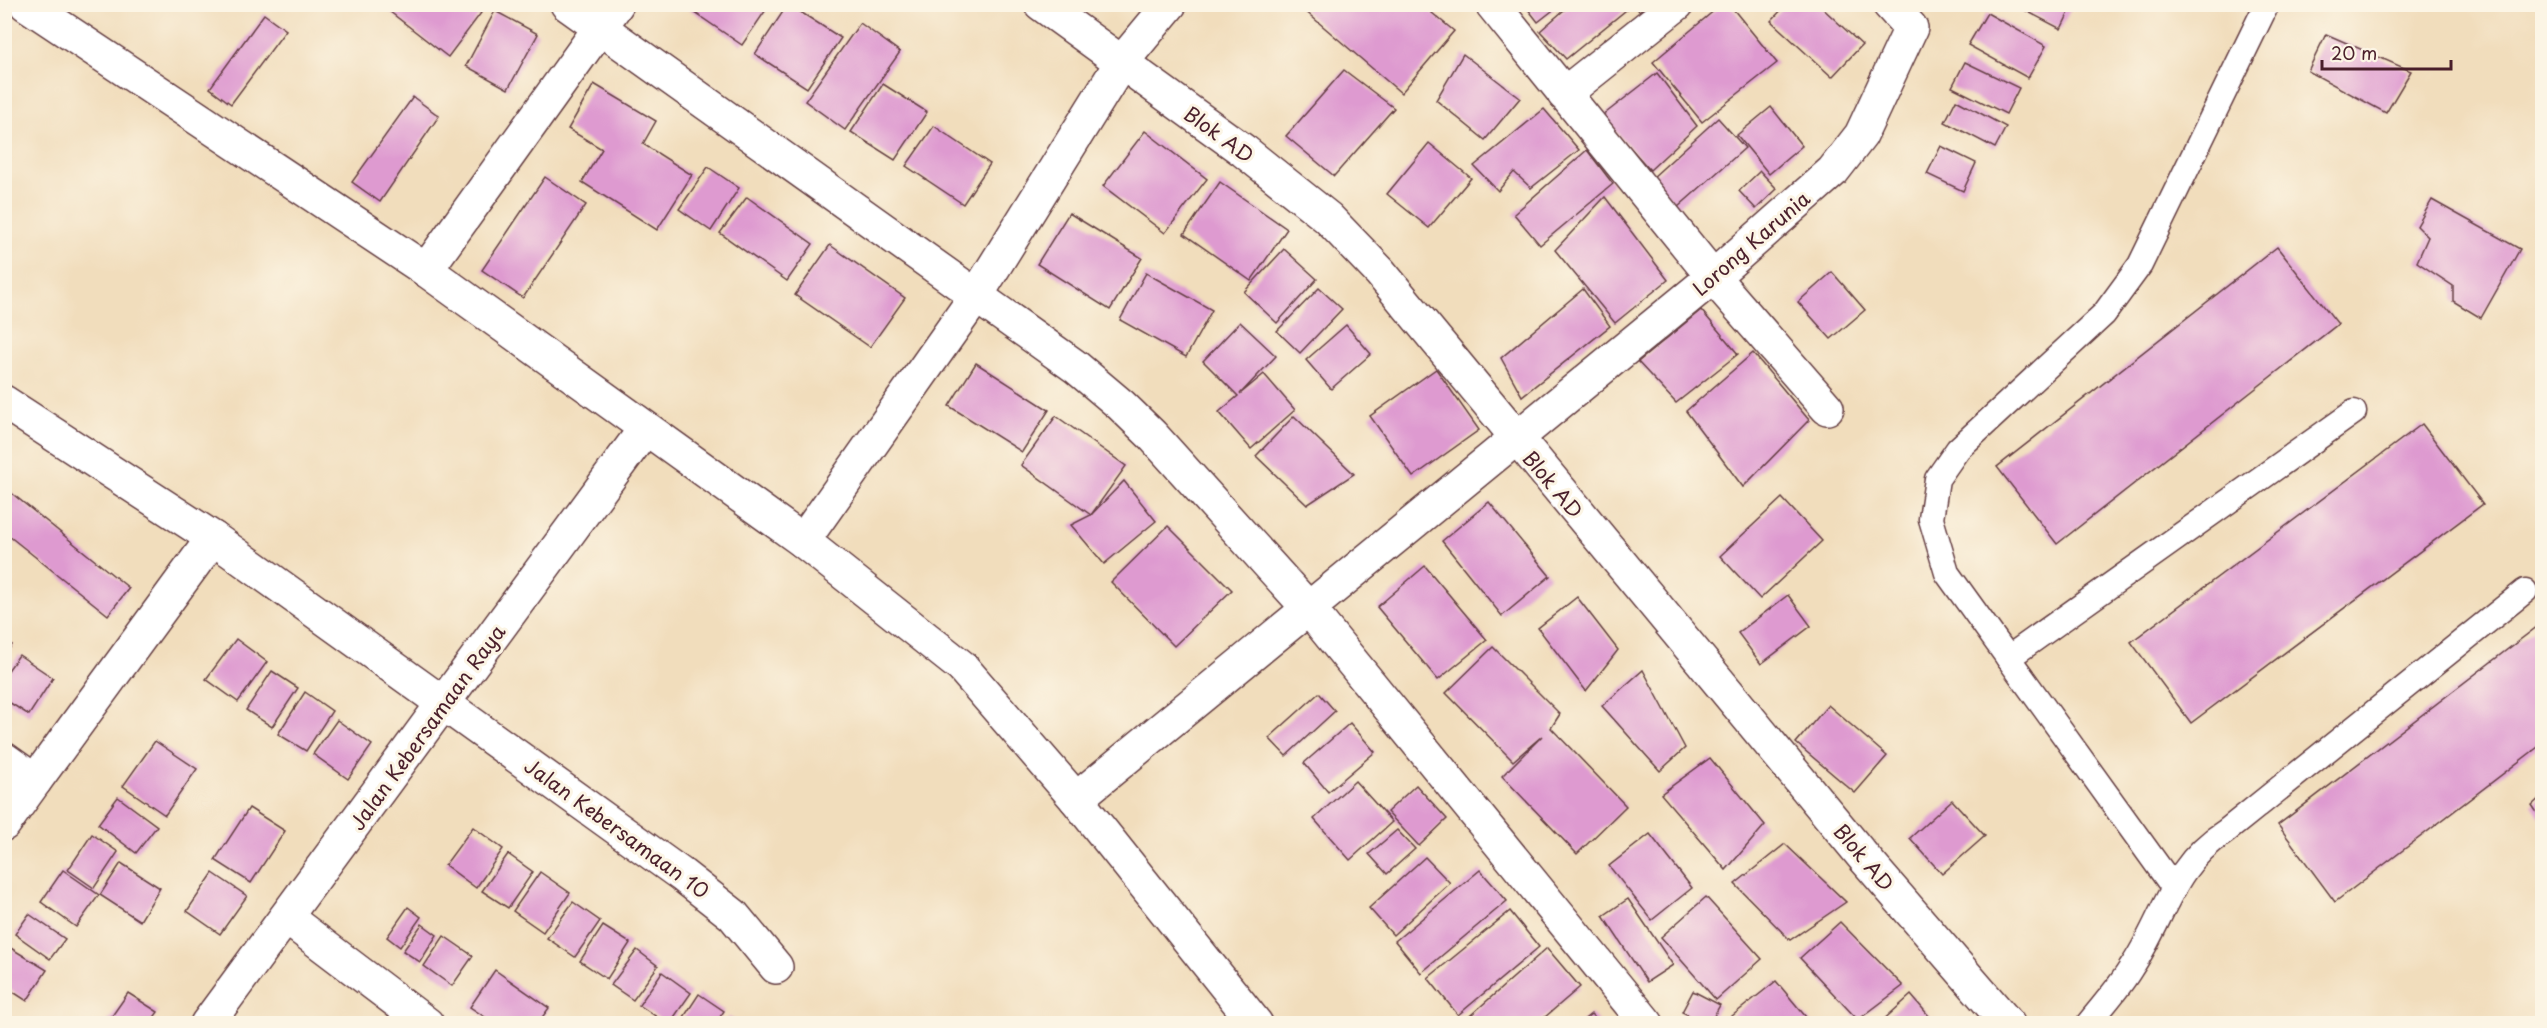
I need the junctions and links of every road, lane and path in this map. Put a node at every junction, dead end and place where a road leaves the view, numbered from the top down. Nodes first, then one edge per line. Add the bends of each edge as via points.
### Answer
1 (26, 4) edge
2 (567, 4) edge
3 (1041, 4) edge
4 (1170, 4) edge
5 (1491, 4) edge
6 (1677, 4) edge
7 (2267, 4) edge
8 (1907, 12) edge
9 (609, 16) edge
10 (1121, 63) junction
11 (1564, 94) junction
12 (426, 270) junction
13 (1713, 277) junction
14 (976, 296) junction
15 (4, 402) edge
16 (1827, 408) dead end
17 (2354, 412) dead end
18 (645, 429) junction
19 (1516, 440) junction
20 (213, 538) junction
21 (803, 541) junction
22 (2524, 591) dead end
23 (1308, 609) junction
24 (2008, 658) junction
25 (445, 703) junction
26 (4, 759) edge
27 (35, 781) junction
28 (1076, 799) junction
29 (4, 824) edge
30 (2174, 888) junction
31 (287, 918) junction
32 (776, 966) dead end
33 (207, 1023) edge
34 (427, 1023) edge
35 (1256, 1023) edge
36 (1647, 1023) edge
37 (2008, 1023) edge
38 (2088, 1023) edge

1 - 12 street
2 - 9 street
3 - 10 street, Blok AD
4 - 10 street
5 - 11 street
6 - 11 street
7 - 24 lane via 2140,265 2103,314 1958,448 1937,479 1931,519 1947,573
8 - 13 street, Lorong Karunia via 1869,119 1849,154
9 - 12 street
9 - 14 street
10 - 14 street
10 - 19 street, Blok AD via 1244,151 1328,218 1380,272
11 - 13 street
12 - 18 street
13 - 16 street
13 - 19 street, Lorong Karunia
14 - 21 street
14 - 23 street via 1076,367 1121,405
15 - 20 street, Jalan Kebersamaan 10
17 - 24 lane
18 - 21 street
18 - 25 street, Jalan Kebersamaan Raya
19 - 23 street, Lorong Karunia
19 - 37 street, Blok AD via 1866,860
20 - 25 street, Jalan Kebersamaan 10
20 - 27 street
21 - 28 street via 962,667
22 - 30 lane via 2206,844
23 - 28 street, Lorong Karunia
23 - 36 street
24 - 30 lane
25 - 31 street, Jalan Kebersamaan Raya
25 - 32 street, Jalan Kebersamaan 10 via 710,896 733,915
26 - 27 street
27 - 29 street
28 - 35 street
30 - 38 lane via 2132,968
31 - 33 street, Jalan Kebersamaan Raya
31 - 34 street

